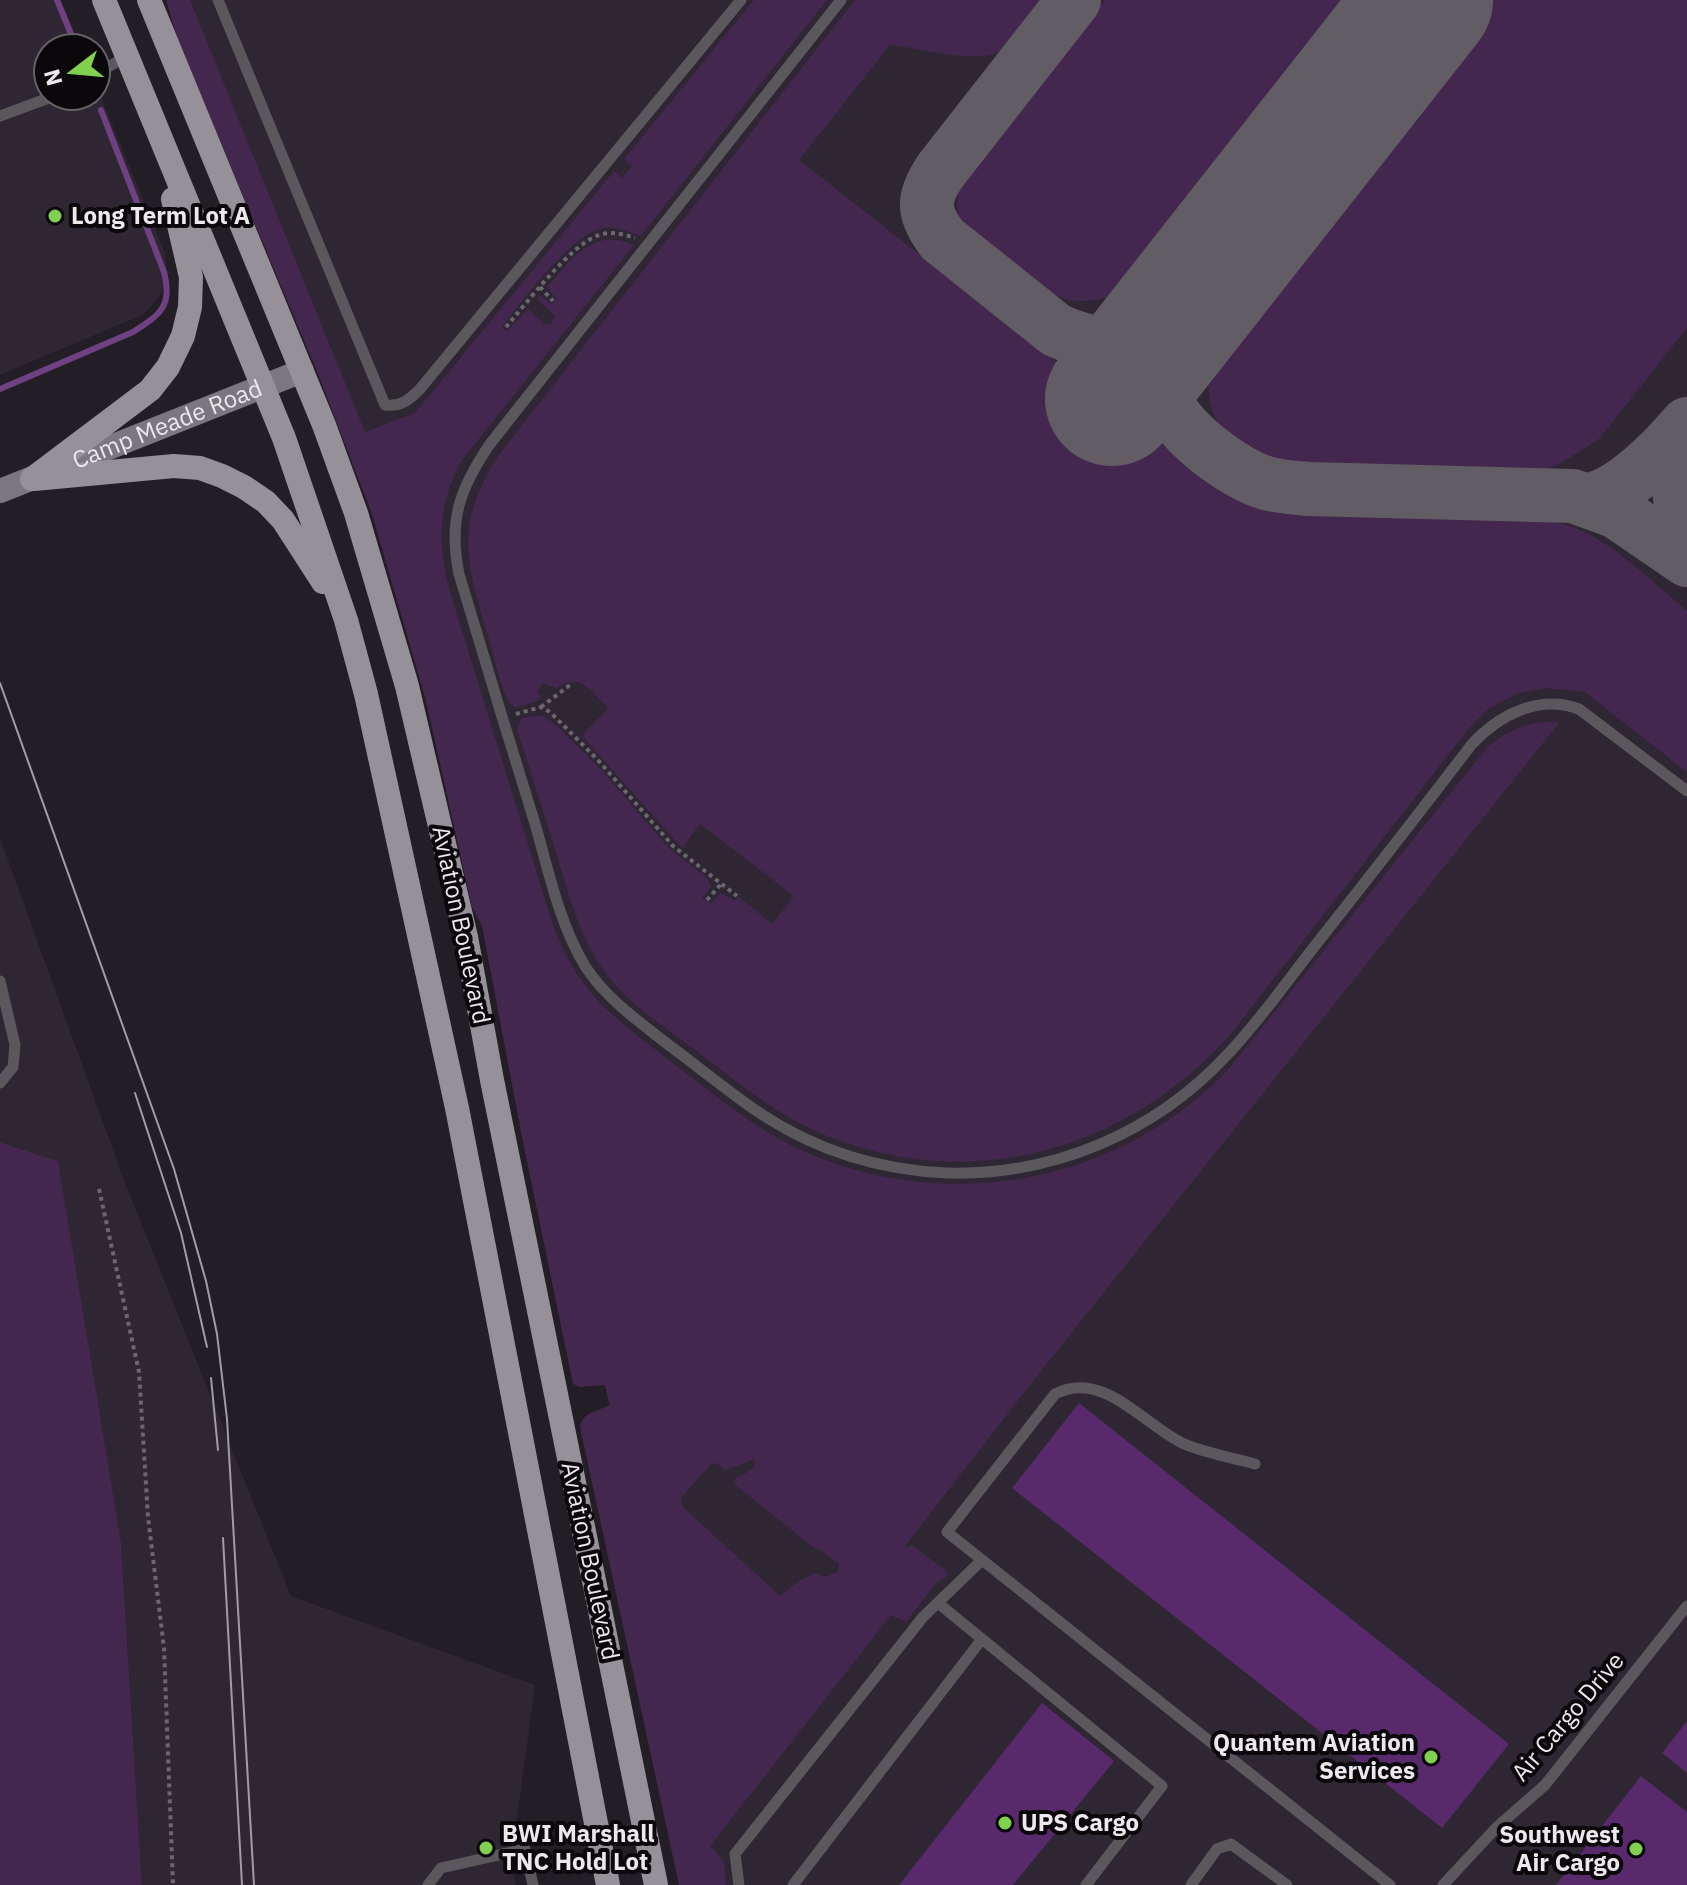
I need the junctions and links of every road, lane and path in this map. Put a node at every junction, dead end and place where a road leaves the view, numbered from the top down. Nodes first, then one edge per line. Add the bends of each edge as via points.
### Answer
1 (104, 0) edge
2 (149, 0) edge
3 (218, 0) edge
4 (741, 0) edge
5 (841, 0) edge
6 (127, 56) junction
7 (112, 65) edge
8 (147, 104) junction
9 (32, 105) edge
10 (0, 116) edge
11 (648, 246) junction
12 (540, 287) junction
13 (553, 301) dead end
14 (506, 327) dead end
15 (302, 371) junction
16 (264, 386) junction
17 (32, 479) junction
18 (0, 491) edge
19 (346, 620) junction
20 (570, 685) dead end
21 (541, 707) junction
22 (503, 719) junction
23 (1687, 791) edge
24 (721, 884) junction
25 (737, 896) dead end
26 (707, 900) dead end
27 (0, 981) edge
28 (0, 1083) edge
29 (99, 1189) dead end
30 (1255, 1464) dead end
31 (981, 1561) junction
32 (938, 1603) junction
33 (1687, 1606) edge
34 (982, 1639) junction
35 (173, 1885) edge
36 (428, 1885) edge
37 (533, 1885) edge
38 (608, 1885) edge
39 (656, 1885) edge
40 (739, 1885) edge
41 (793, 1885) edge
42 (1086, 1885) edge
43 (1191, 1885) edge
44 (1287, 1885) edge
45 (1390, 1885) edge
46 (1443, 1885) edge

1 - 6 main road, Aviation Boulevard
2 - 15 main road, Aviation Boulevard
3 - 4 lane via 385,405 403,404 420,389
5 - 11 lane
6 - 7 lane
6 - 8 main road, Aviation Boulevard
8 - 16 main road, Aviation Boulevard
8 - 17 main road via 191,277 183,336 150,390
9 - 10 lane
11 - 12 path via 623,234 596,236
11 - 22 lane via 490,444 459,503 457,565
12 - 13 path
12 - 14 path
15 - 16 main road, Camp Meade Road
15 - 39 main road, Aviation Boulevard via 380,587 429,773
16 - 17 main road, Camp Meade Road
16 - 19 main road, Aviation Boulevard
17 - 18 main road, Camp Meade Road
17 - 19 main road via 174,466 222,476 266,502 283,520
19 - 38 main road, Aviation Boulevard via 454,1093
20 - 21 path
21 - 22 path
21 - 24 path via 597,759 673,846
22 - 23 lane via 571,938 587,970 610,996 783,1128 848,1156 939,1172 1029,1167 1097,1147 1146,1122 1191,1089 1229,1054 1472,744 1510,714 1541,705 1579,709
24 - 25 path
24 - 26 path
27 - 28 lane via 15,1045 13,1067
29 - 35 path via 139,1372 148,1517 164,1648
30 - 31 lane via 1187,1445 1105,1392 1068,1387 1055,1394 947,1532
31 - 32 lane
31 - 45 lane
32 - 34 lane
32 - 40 lane via 735,1854
33 - 46 lane, Air Cargo Drive via 1545,1785
34 - 41 lane
34 - 42 lane via 1162,1786
36 - 37 lane via 441,1868 525,1849
43 - 44 lane via 1217,1849 1231,1844

